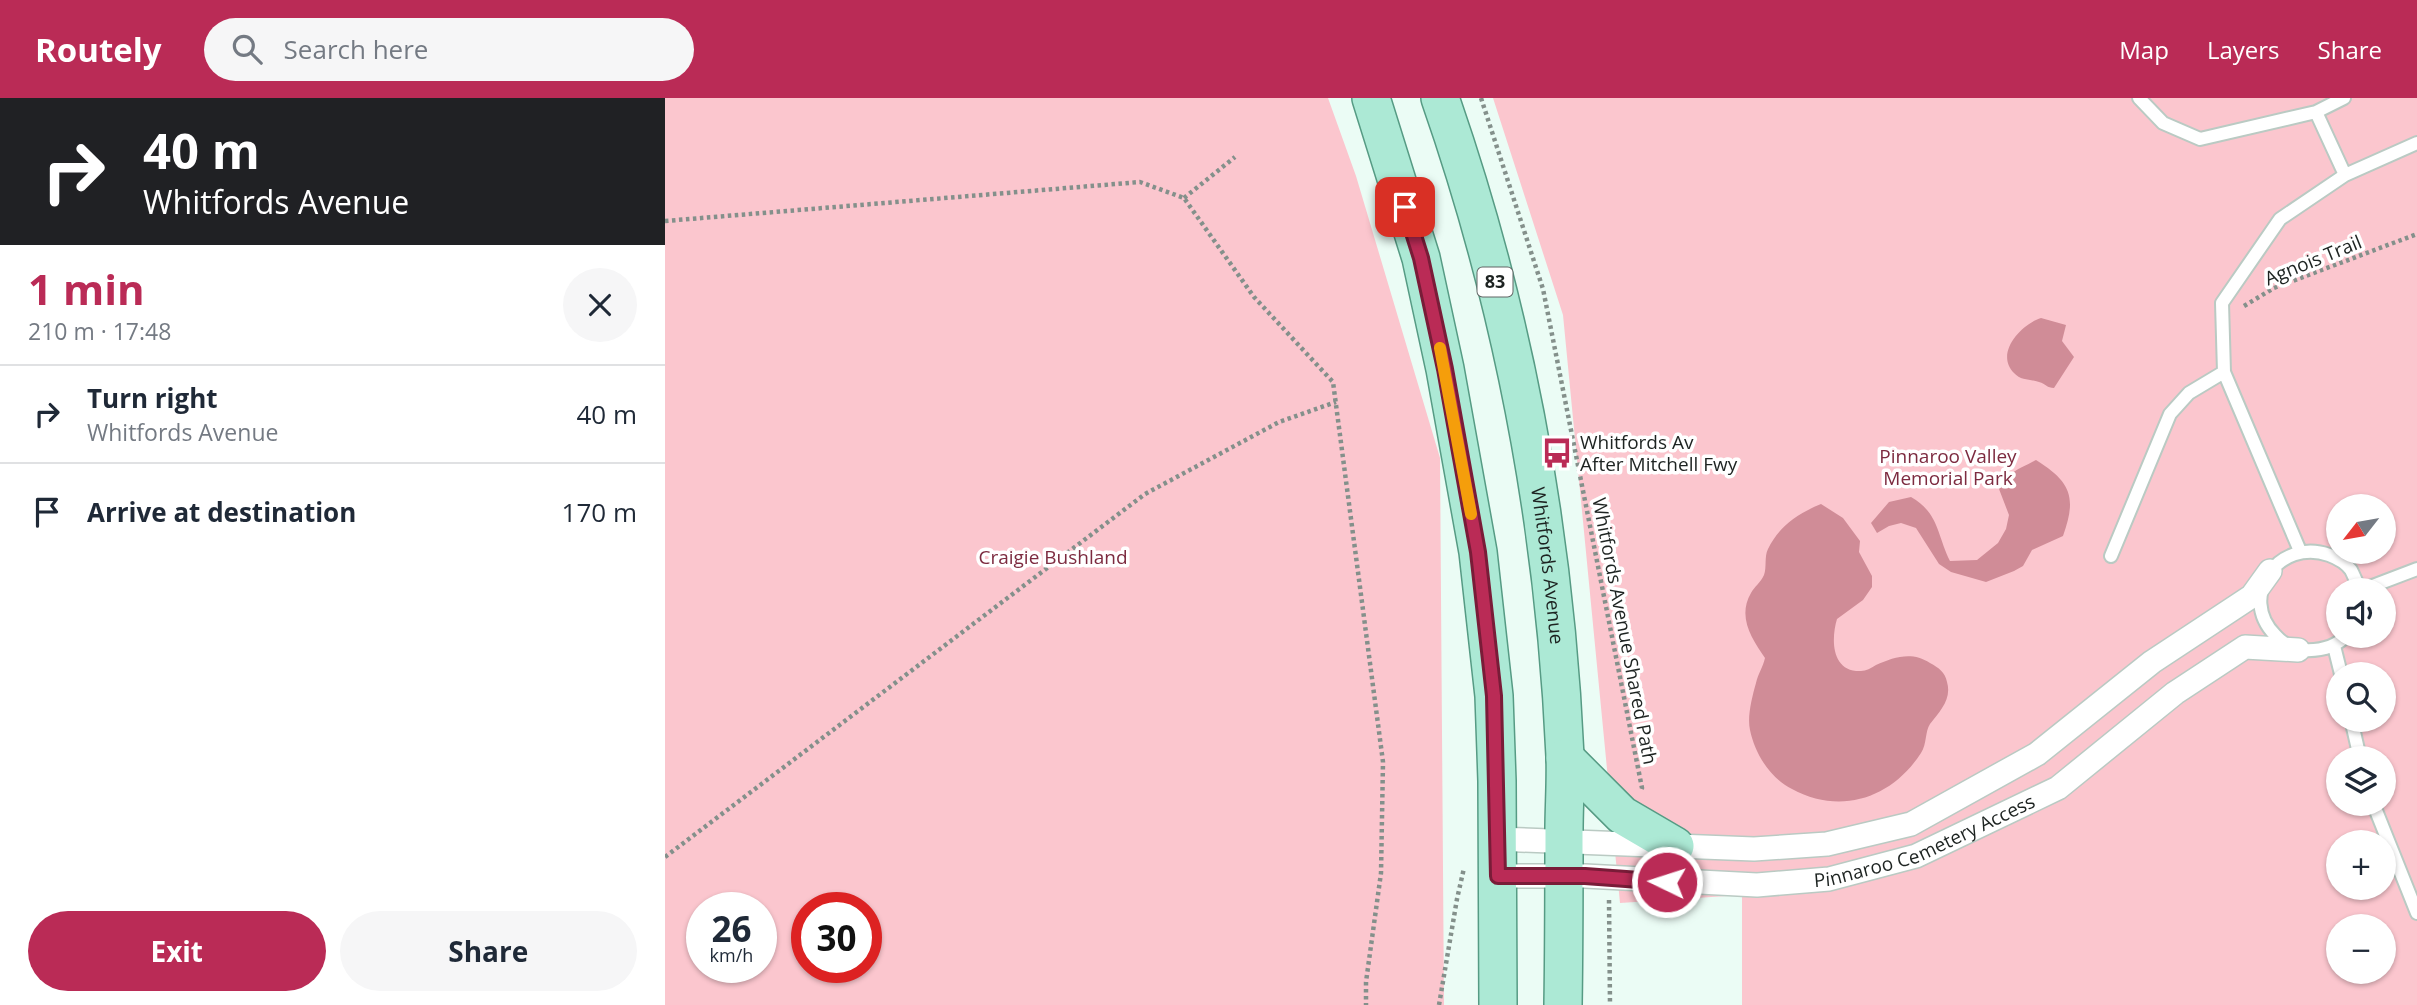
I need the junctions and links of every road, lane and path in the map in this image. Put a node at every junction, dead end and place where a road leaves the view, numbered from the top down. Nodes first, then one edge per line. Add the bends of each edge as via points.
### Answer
1 (1371, 98) edge
2 (1440, 98) edge
3 (1481, 98) edge
4 (2139, 98) edge
5 (2344, 98) edge
6 (2316, 112) junction
7 (2417, 143) edge
8 (1235, 157) dead end
9 (2345, 175) junction
10 (1184, 198) junction
11 (665, 221) edge
12 (2417, 234) edge
13 (2223, 319) junction
14 (2224, 372) junction
15 (1336, 401) junction
16 (2300, 551) junction
17 (2111, 556) dead end
18 (2417, 569) edge
19 (2270, 571) junction
20 (2355, 578) edge
21 (2393, 578) edge
22 (2327, 648) edge
23 (2298, 650) junction
24 (1565, 758) junction
25 (1639, 795) dead end
26 (2378, 816) edge
27 (1497, 839) junction
28 (1675, 846) junction
29 (665, 857) edge
30 (1564, 859) junction
31 (1482, 869) junction
32 (1609, 908) dead end
33 (2417, 913) edge
34 (1366, 1005) edge
35 (1439, 1005) edge
36 (1498, 1005) edge
37 (1563, 1005) edge
38 (1610, 1005) edge

1 - 27 main road via 1421,258 1478,552 1494,696
2 - 24 main road, Whitfords Avenue / 83 via 1512,348 1537,470
3 - 25 path, Whitfords Avenue Shared Path via 1543,289 1642,788
4 - 6 lane via 2163,123 2200,139
5 - 6 lane
6 - 9 lane
7 - 9 lane
8 - 10 path
9 - 13 lane via 2280,219 2222,303
10 - 11 path via 1140,182
10 - 15 path via 1254,297 1333,382
12 - 13 path, Agnois Trail via 2274,288
13 - 14 lane
14 - 16 lane
14 - 17 lane via 2189,393 2170,414
15 - 29 path via 1279,422 1145,494
15 - 34 path via 1383,762 1381,873
16 - 19 lane
16 - 20 lane via 2337,558
18 - 21 lane
19 - 23 lane via 2262,587 2265,620 2282,642
19 - 28 street, Pinnaroo Cemetery Access via 2252,596 2152,662 2038,754 1911,824 1827,844 1754,849
22 - 23 lane
23 - 30 street, Pinnaroo Cemetery Access via 2245,647 2175,693 2058,788 1916,856 1829,879 1756,885
24 - 28 main road via 1622,815
24 - 30 main road, Whitfords Avenue / 83
26 - 33 lane
27 - 30 street, Pinnaroo Cemetery Access
27 - 31 main road
28 - 30 street, Pinnaroo Cemetery Access
30 - 31 street, Pinnaroo Cemetery Access
30 - 37 main road, Whitfords Avenue / 83
31 - 35 path via 1457,899
31 - 36 main road
32 - 38 path

